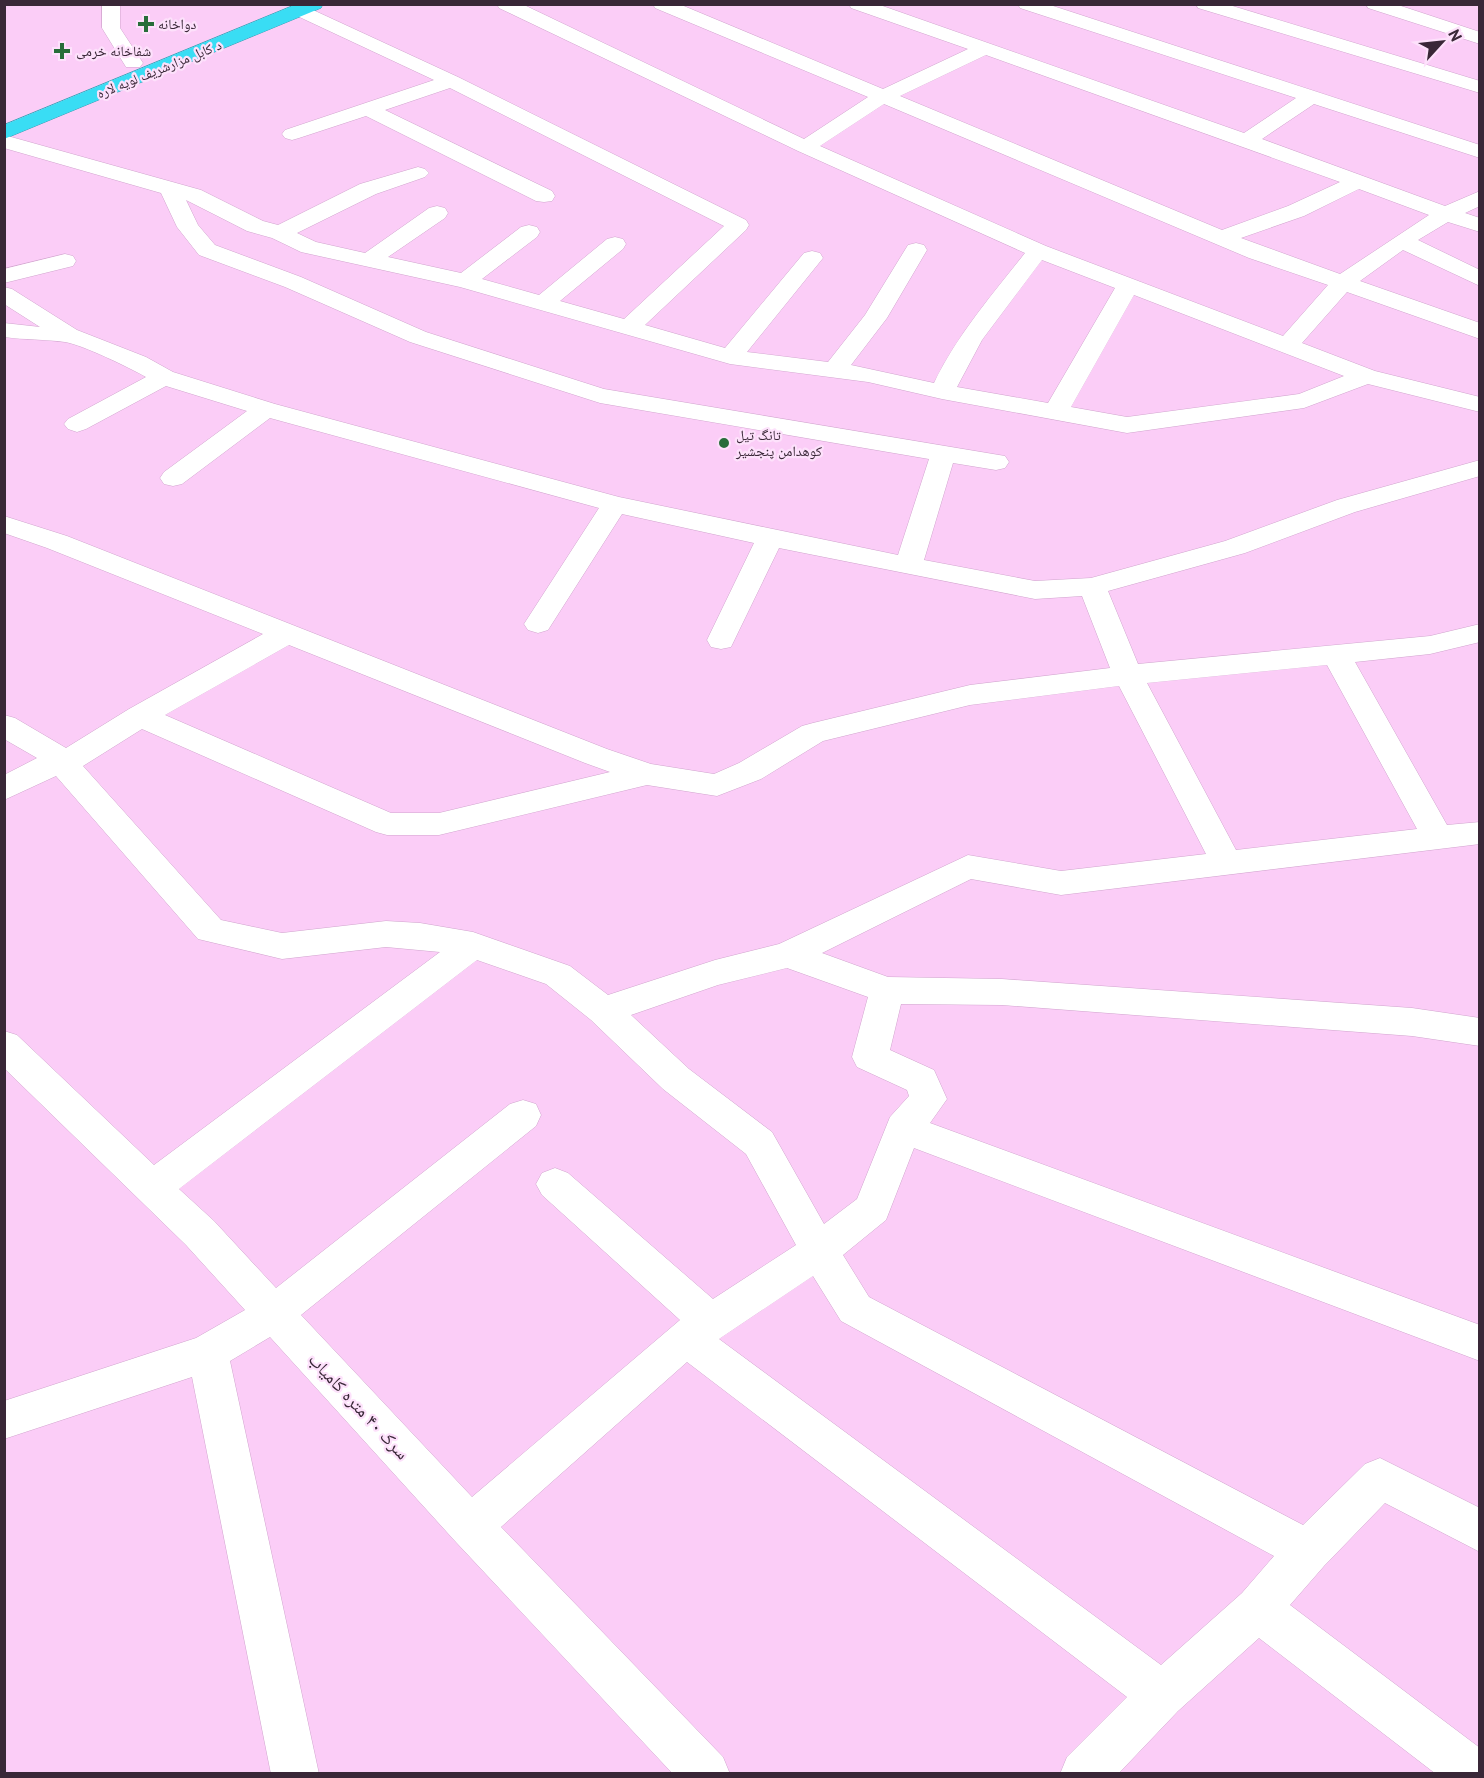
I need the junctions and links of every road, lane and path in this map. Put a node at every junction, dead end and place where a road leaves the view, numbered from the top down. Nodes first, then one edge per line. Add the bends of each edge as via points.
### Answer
1 (111, 4) edge
2 (272, 4) edge
3 (506, 4) edge
4 (662, 4) edge
5 (858, 4) edge
6 (1027, 4) edge
7 (1205, 4) edge
8 (1375, 4) edge
9 (307, 7) edge
10 (1479, 38) edge
11 (985, 48) junction
12 (133, 63) junction
13 (451, 81) junction
14 (1479, 87) edge
15 (882, 97) junction
16 (1311, 97) junction
17 (368, 109) junction
18 (4, 116) edge
19 (4, 133) edge
20 (292, 134) dead end
21 (4, 141) edge
22 (1246, 141) junction
23 (805, 147) junction
24 (1479, 152) edge
25 (418, 173) dead end
26 (1359, 181) junction
27 (171, 190) junction
28 (544, 196) dead end
29 (1479, 197) edge
30 (437, 213) dead end
31 (1447, 213) junction
32 (1479, 226) edge
33 (529, 232) dead end
34 (280, 233) junction
35 (1222, 238) junction
36 (1401, 241) junction
37 (615, 244) dead end
38 (916, 250) dead end
39 (1038, 251) junction
40 (812, 258) dead end
41 (370, 259) junction
42 (65, 261) dead end
43 (4, 276) edge
44 (1479, 279) edge
45 (465, 281) junction
46 (1343, 282) junction
47 (1128, 285) junction
48 (4, 294) edge
49 (544, 303) junction
50 (629, 327) junction
51 (4, 330) edge
52 (1479, 333) edge
53 (70, 335) junction
54 (1286, 347) junction
55 (730, 357) junction
56 (836, 369) junction
57 (164, 376) junction
58 (1366, 376) junction
59 (942, 392) junction
60 (1479, 405) edge
61 (266, 409) junction
62 (1056, 411) junction
63 (77, 424) dead end
64 (943, 454) junction
65 (996, 462) dead end
66 (1479, 468) edge
67 (173, 478) dead end
68 (615, 504) junction
69 (4, 524) edge
70 (770, 538) junction
71 (909, 564) junction
72 (1092, 587) junction
73 (538, 624) dead end
74 (288, 633) junction
75 (1479, 633) edge
76 (721, 640) dead end
77 (1337, 656) junction
78 (1128, 675) junction
79 (140, 716) junction
80 (4, 725) edge
81 (63, 764) junction
82 (647, 774) junction
83 (4, 789) edge
84 (1479, 832) edge
85 (1437, 836) junction
86 (1227, 864) junction
87 (473, 945) junction
88 (788, 955) junction
89 (887, 990) junction
90 (603, 1010) junction
91 (1479, 1032) edge
92 (4, 1045) edge
93 (523, 1115) dead end
94 (903, 1128) junction
95 (555, 1184) dead end
96 (152, 1188) junction
97 (819, 1251) junction
98 (273, 1314) junction
99 (698, 1329) junction
100 (1479, 1343) edge
101 (208, 1353) junction
102 (4, 1420) edge
103 (470, 1526) junction
104 (1479, 1531) edge
105 (1308, 1551) junction
106 (1258, 1609) junction
107 (1162, 1695) junction
108 (295, 1773) edge
109 (706, 1773) edge
110 (1083, 1773) edge
111 (1475, 1773) edge

1 - 12 street via 111,28
2 - 12 highway, د کابل مزارشریف لویه لاره
3 - 23 street
4 - 15 street
5 - 11 street
6 - 16 street
7 - 14 street
8 - 10 street
9 - 13 street
9 - 19 highway, د کابل مزارشریف لویه لاره
11 - 15 street
11 - 22 street
12 - 18 highway, د کابل مزارشریف لویه لاره
13 - 17 street
13 - 50 street via 738,225
15 - 23 street
15 - 35 street
16 - 22 street
16 - 24 street
17 - 20 street
17 - 28 street
21 - 27 street
22 - 26 street
23 - 39 street
25 - 34 street via 368,189
26 - 31 street
26 - 35 street via 1296,211
27 - 34 street via 193,195 255,226
27 - 64 street via 188,227 207,250 293,282 418,337 600,396
29 - 31 street
30 - 41 street
31 - 32 street
31 - 36 street
33 - 45 street
34 - 41 street via 309,247
35 - 46 street
36 - 44 street
36 - 46 street
37 - 49 street
38 - 56 street via 875,318
39 - 47 street
39 - 59 street via 972,336
40 - 55 street
41 - 45 street
42 - 43 street
45 - 49 street
46 - 52 street
46 - 54 street
47 - 54 street
47 - 62 street
48 - 53 street
49 - 50 street
50 - 55 street
51 - 53 street
53 - 57 street
54 - 58 street
55 - 56 street
56 - 59 street
57 - 61 street
57 - 63 street
58 - 60 street
58 - 62 street via 1304,401 1127,425
59 - 62 street
61 - 67 street
61 - 68 street
64 - 65 street
64 - 71 street
66 - 72 street via 1346,506 1235,547
68 - 70 street
68 - 73 street
69 - 74 street
70 - 71 street
70 - 76 street
71 - 72 street via 1035,590
72 - 78 street
74 - 79 street
74 - 82 street
75 - 77 street via 1430,645
77 - 78 street
77 - 85 street
78 - 82 street via 970,695 813,732 750,771 717,785
78 - 86 street
79 - 81 street
79 - 82 street via 387,824 439,824
80 - 81 street via 55,755
81 - 83 street via 48,766
81 - 87 street via 210,930 282,946 386,933
84 - 85 street
85 - 86 street
86 - 88 street via 1061,883 968,867
87 - 90 street via 558,975
87 - 96 street
88 - 89 street
88 - 90 street via 715,973
89 - 91 street via 1002,992 1412,1022
89 - 94 street via 870,1057 921,1080 929,1099
90 - 97 street via 676,1079 759,1143
92 - 96 street, سرک ۴۰ متره کامیاب
93 - 98 street
94 - 97 street via 872,1209
94 - 100 street
95 - 99 street
96 - 98 street, سرک ۴۰ متره کامیاب via 200,1233
97 - 99 street
97 - 105 street via 855,1309
98 - 101 street
98 - 103 street, سرک ۴۰ متره کامیاب
99 - 103 street
99 - 107 street
101 - 102 street
101 - 108 street
103 - 109 street, سرک ۴۰ متره کامیاب
104 - 105 street via 1380,1478
105 - 106 street
106 - 107 street
106 - 111 street
107 - 110 street

